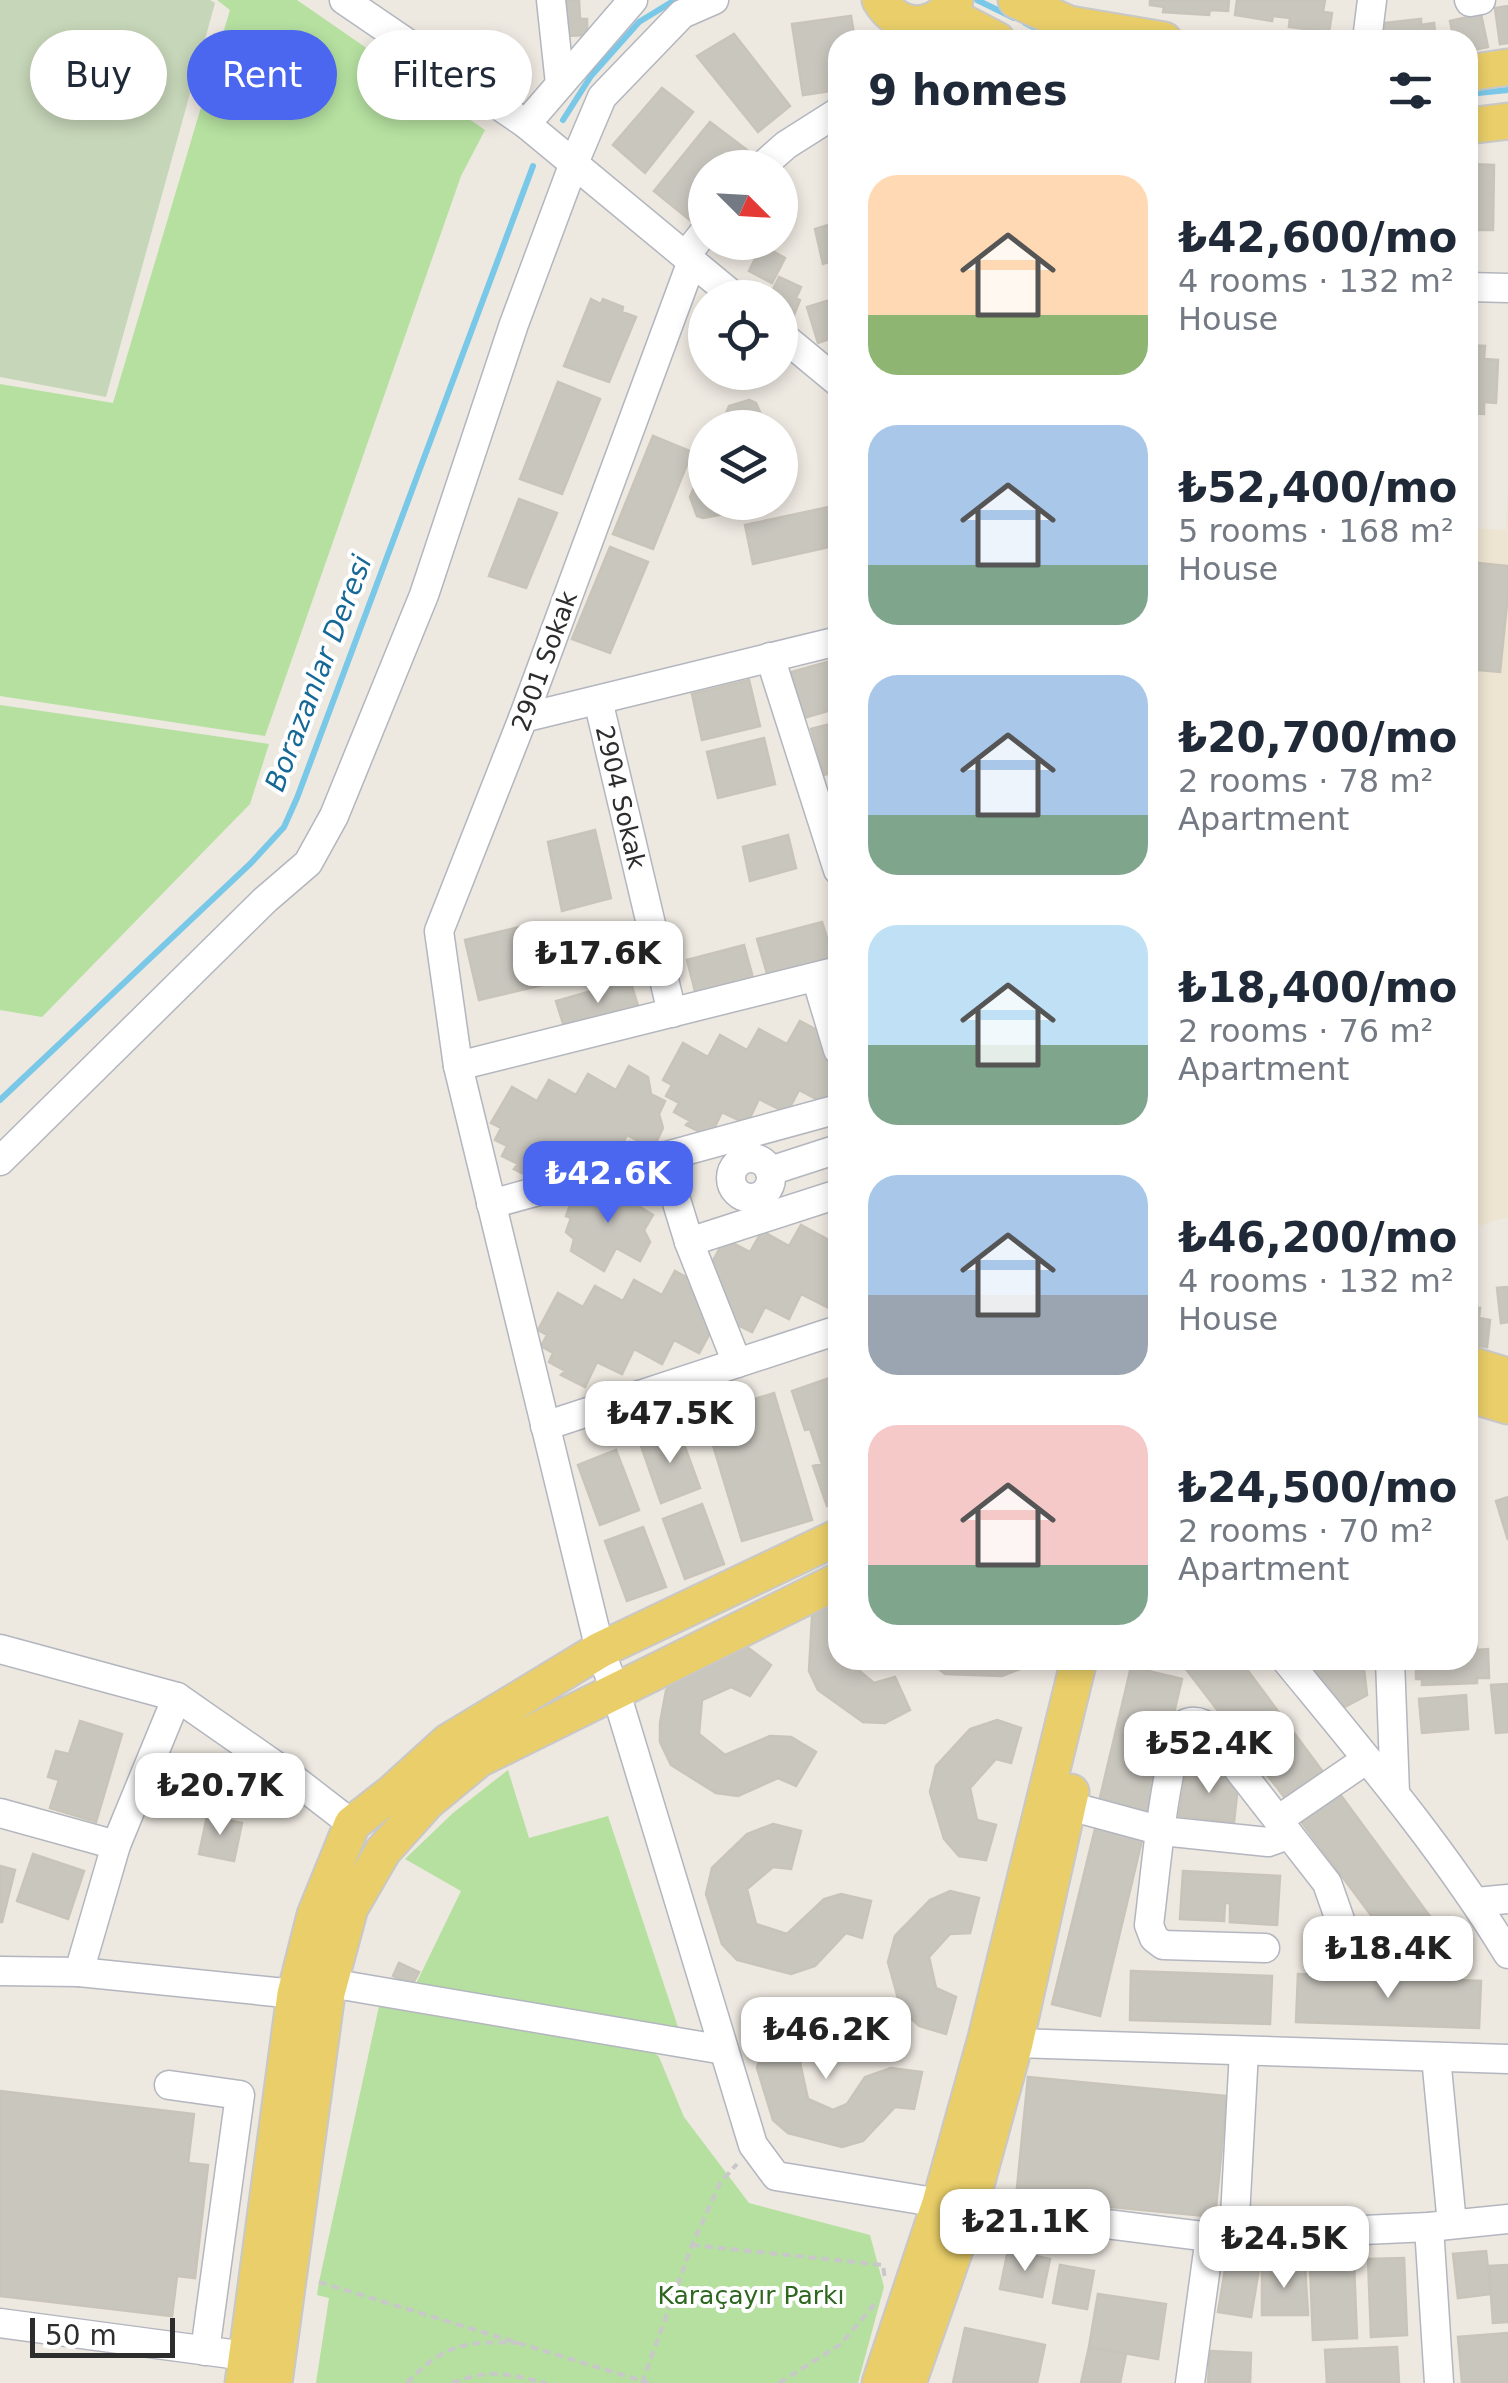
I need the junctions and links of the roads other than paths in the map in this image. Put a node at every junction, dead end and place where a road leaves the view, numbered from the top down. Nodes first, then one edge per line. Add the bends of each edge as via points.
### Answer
1 (344, 0) edge
2 (551, 0) edge
3 (633, 0) edge
4 (714, 0) edge
5 (1016, 0) edge
6 (1372, 0) edge
7 (1470, 0) edge
8 (1481, 0) edge
9 (888, 18) edge
10 (942, 18) edge
11 (972, 30) edge
12 (1105, 30) edge
13 (1368, 30) edge
14 (1508, 67) edge
15 (1478, 72) edge
16 (560, 84) junction
17 (828, 118) edge
18 (1508, 121) edge
19 (526, 124) junction
20 (1478, 125) edge
21 (780, 150) edge
22 (574, 163) junction
23 (688, 257) edge
24 (688, 260) edge
25 (691, 260) edge
26 (715, 280) edge
27 (1478, 286) edge
28 (1508, 288) edge
29 (798, 349) edge
30 (828, 374) edge
31 (828, 643) edge
32 (770, 657) junction
33 (598, 700) junction
34 (523, 718) junction
35 (828, 839) edge
36 (826, 974) edge
37 (672, 1014) junction
38 (458, 1066) junction
39 (828, 1116) edge
40 (828, 1153) edge
41 (663, 1156) junction
42 (0, 1161) edge
43 (759, 1175) junction
44 (828, 1192) edge
45 (492, 1204) junction
46 (689, 1242) junction
47 (828, 1333) edge
48 (737, 1363) junction
49 (1478, 1367) edge
50 (1508, 1376) edge
51 (1478, 1397) edge
52 (1508, 1406) edge
53 (545, 1426) junction
54 (828, 1542) edge
55 (828, 1586) edge
56 (0, 1649) edge
57 (600, 1650) junction
58 (1076, 1670) edge
59 (1097, 1670) edge
60 (1294, 1670) edge
61 (1390, 1670) edge
62 (616, 1693) junction
63 (177, 1697) junction
64 (1367, 1759) junction
65 (1395, 1794) junction
66 (1056, 1802) junction
67 (0, 1814) edge
68 (352, 1824) junction
69 (1283, 1827) junction
70 (1162, 1831) junction
71 (116, 1845) junction
72 (1508, 1898) edge
73 (1476, 1902) junction
74 (1346, 1937) dead end
75 (1265, 1948) dead end
76 (1508, 1954) edge
77 (0, 1970) edge
78 (79, 1972) junction
79 (330, 1983) junction
80 (294, 1994) junction
81 (1015, 2043) junction
82 (724, 2050) junction
83 (1244, 2051) junction
84 (1436, 2057) junction
85 (1508, 2059) edge
86 (169, 2085) dead end
87 (955, 2205) junction
88 (1508, 2219) edge
89 (1441, 2226) junction
90 (1222, 2236) junction
91 (0, 2323) edge
92 (204, 2351) junction
93 (244, 2370) edge
94 (274, 2383) edge
95 (880, 2383) edge
96 (908, 2383) edge
97 (1190, 2383) edge
98 (1438, 2383) edge

1 - 19 street
2 - 16 street
3 - 16 street
4 - 22 street via 682,14 602,96
5 - 12 main road via 1069,24
6 - 13 street
7 - 8 street
9 - 10 main road via 912,24
10 - 11 main road
14 - 15 main road
16 - 19 street
17 - 21 street
18 - 20 main road
19 - 22 street
22 - 23 street
22 - 42 street via 424,595 334,816 308,863
24 - 34 street, 2901 Sokak
25 - 26 street
27 - 28 street
29 - 30 street
31 - 32 street
32 - 33 street
32 - 35 street
33 - 34 street
33 - 37 street, 2904 Sokak
34 - 38 street, 2901 Sokak via 438,930
36 - 37 street
37 - 38 street
38 - 45 street, 2901 Sokak
39 - 43 street
40 - 43 street
41 - 43 street
41 - 45 street
41 - 46 street
43 - 44 street
43 - 46 street
45 - 53 street, 2901 Sokak
46 - 48 street
47 - 48 street
48 - 53 street
49 - 50 main road
51 - 52 main road
53 - 57 street, 2901 Sokak
54 - 57 main road
55 - 62 main road
56 - 63 street
57 - 62 street, 2901 Sokak
57 - 68 main road via 448,1742
58 - 66 main road
59 - 66 main road
60 - 64 street
61 - 65 street
62 - 79 main road via 478,1759 427,1802 382,1851 350,1908
62 - 82 street, 2901 Sokak
63 - 68 street
63 - 71 street
64 - 65 street
64 - 69 street
65 - 73 street
66 - 70 street
66 - 81 main road
66 - 87 main road via 986,2038
67 - 71 street
68 - 80 main road via 315,1915
69 - 70 street via 1268,1842
69 - 70 street via 1203,1724 1191,1721 1180,1727 1170,1763
69 - 74 street via 1327,1882
70 - 75 street via 1154,1938 1163,1945
71 - 78 street
72 - 73 street
73 - 76 street
77 - 78 street
78 - 80 street
79 - 82 street
79 - 94 main road
80 - 93 main road
81 - 83 street
81 - 87 main road
82 - 87 street, 2901 Sokak via 753,2145 776,2176
83 - 84 street
83 - 90 street
84 - 85 street
84 - 89 street
86 - 92 street via 240,2095
87 - 90 street
87 - 95 main road
87 - 96 main road
88 - 89 street
89 - 90 street
89 - 98 street
90 - 97 street
91 - 92 street
92 - 93 street

